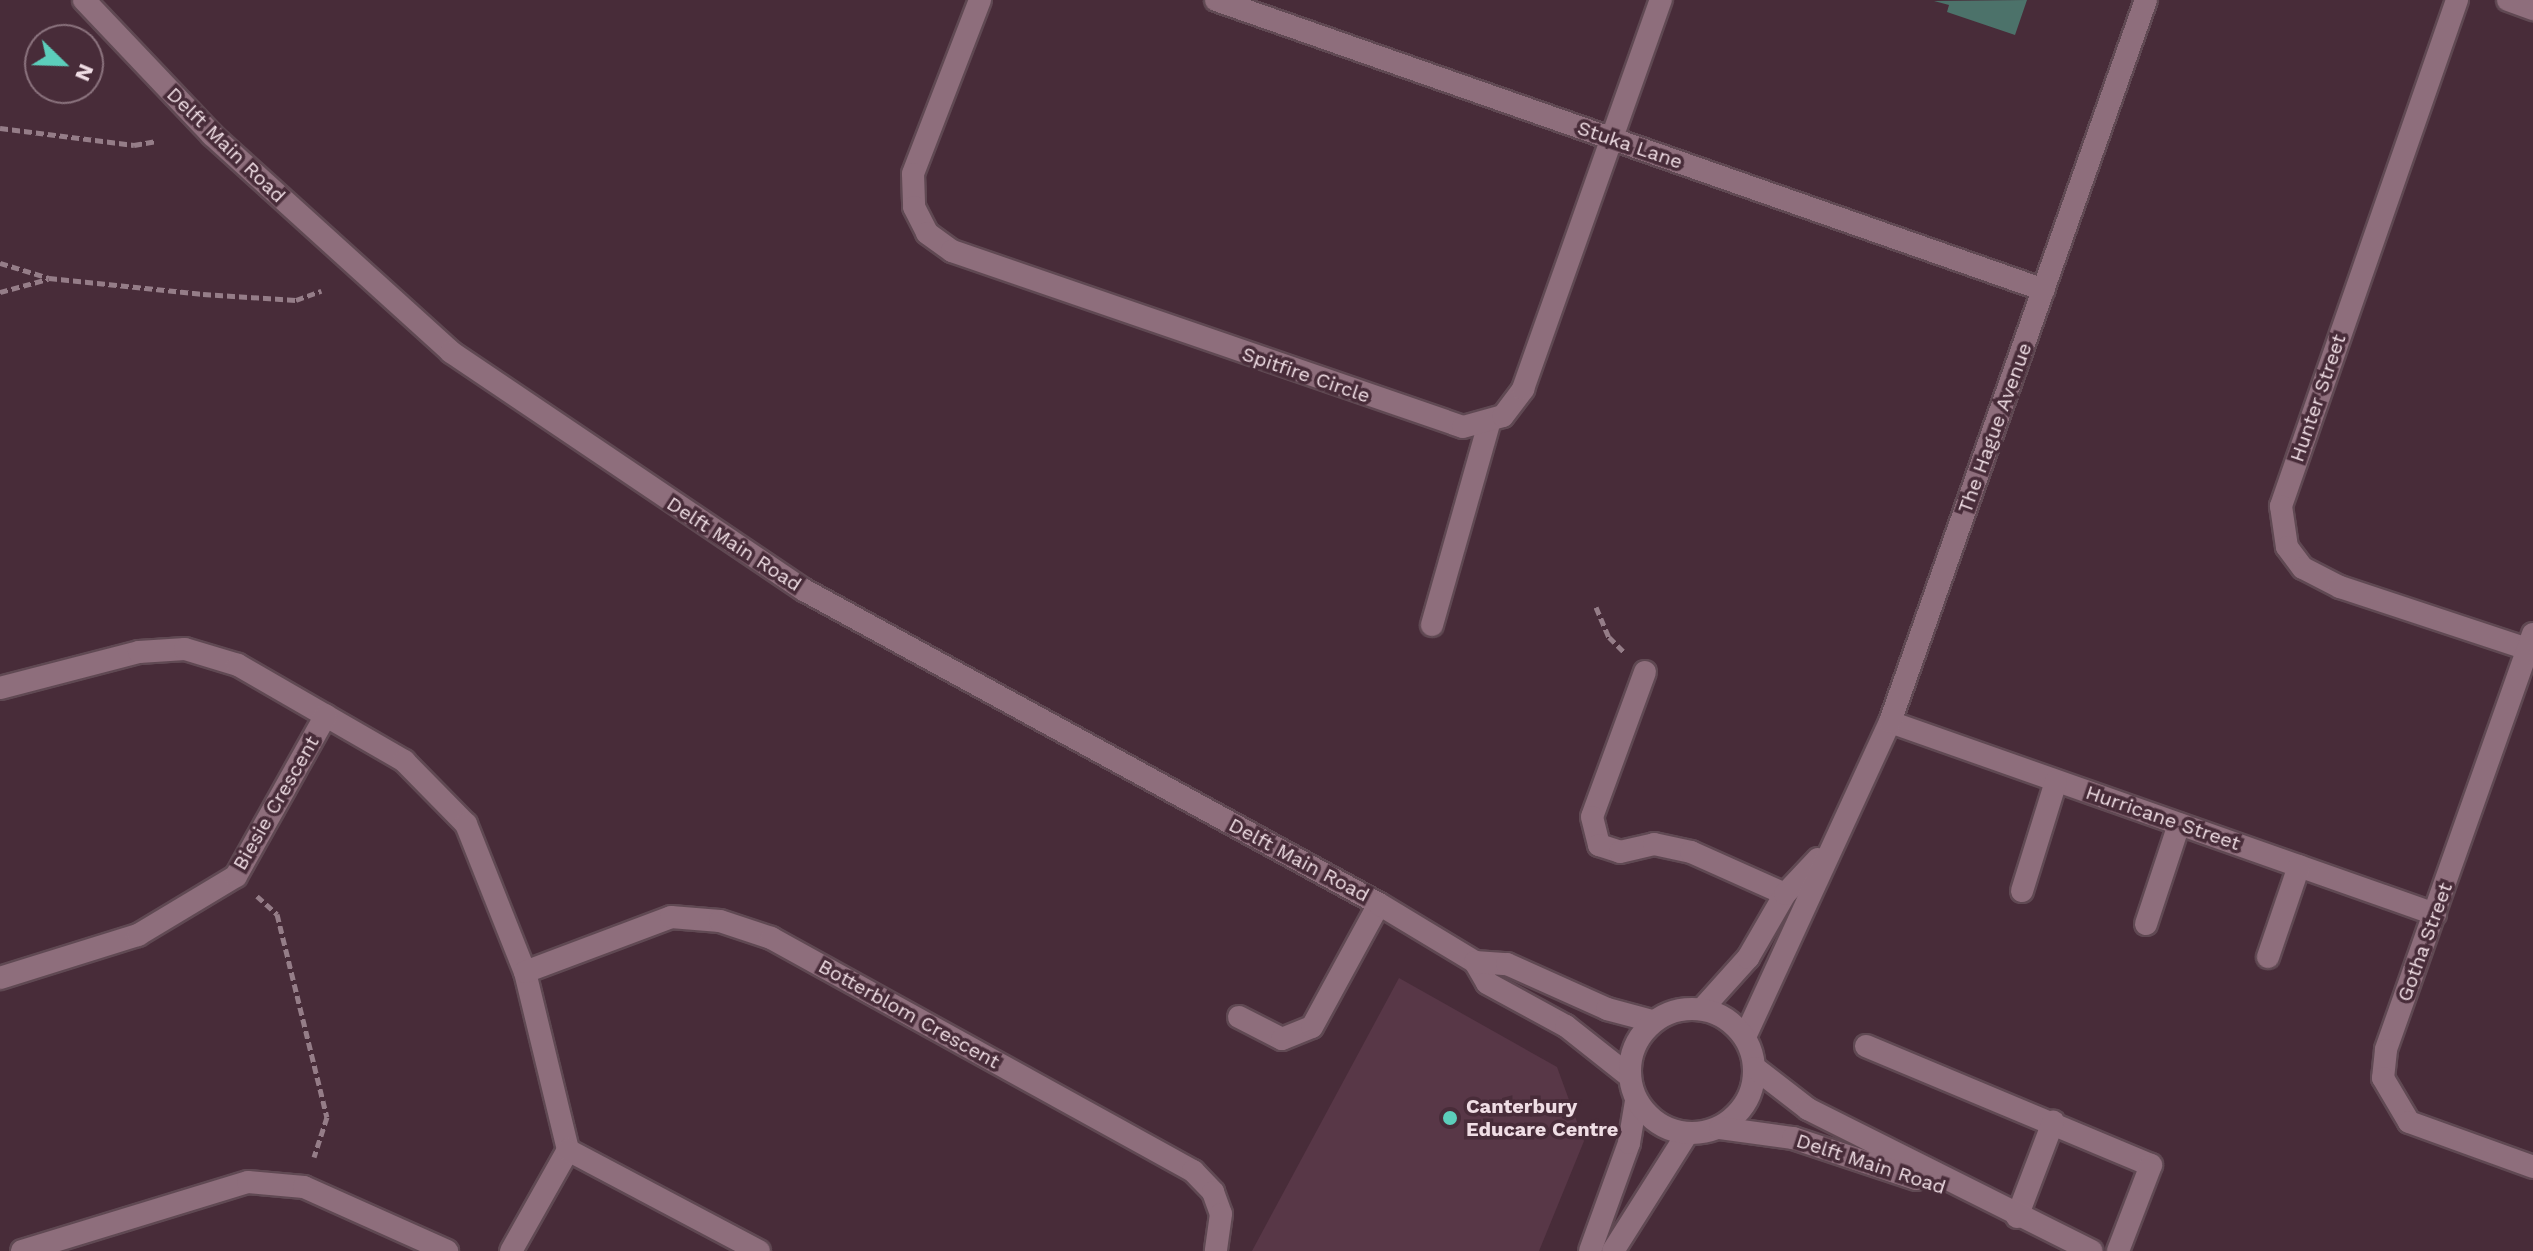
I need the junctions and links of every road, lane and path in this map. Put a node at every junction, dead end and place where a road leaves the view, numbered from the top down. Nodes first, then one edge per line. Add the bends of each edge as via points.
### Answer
1 (84, 0) edge
2 (980, 0) edge
3 (1216, 0) edge
4 (1661, 0) edge
5 (2146, 0) edge
6 (2457, 0) edge
7 (2508, 0) edge
8 (2533, 9) edge
9 (0, 128) edge
10 (1613, 139) junction
11 (157, 141) dead end
12 (0, 263) edge
13 (49, 278) junction
14 (2044, 290) junction
15 (321, 291) dead end
16 (0, 292) edge
17 (1489, 424) junction
18 (1596, 607) dead end
19 (1432, 625) dead end
20 (2530, 641) edge
21 (1645, 672) joint
22 (0, 688) edge
23 (326, 715) junction
24 (1890, 722) junction
25 (2056, 781) junction
26 (2179, 824) junction
27 (1828, 848) junction
28 (2299, 866) junction
29 (236, 876) junction
30 (2022, 891) dead end
31 (1785, 894) junction
32 (1379, 904) junction
33 (2435, 914) junction
34 (2146, 924) dead end
35 (2268, 957) dead end
36 (1475, 962) junction
37 (525, 972) junction
38 (0, 978) edge
39 (1702, 1009) junction
40 (1239, 1017) dead end
41 (1652, 1021) junction
42 (1745, 1037) junction
43 (1866, 1046) dead end
44 (1755, 1068) junction
45 (1629, 1076) junction
46 (1636, 1101) junction
47 (2053, 1122) junction
48 (1720, 1128) junction
49 (1687, 1134) junction
50 (568, 1150) junction
51 (2533, 1167) edge
52 (304, 1187) junction
53 (1974, 1198) junction
54 (2017, 1217) junction
55 (22, 1251) edge
56 (447, 1251) edge
57 (511, 1251) edge
58 (759, 1251) edge
59 (1216, 1251) edge
60 (1590, 1251) edge
61 (1613, 1251) edge
62 (2091, 1251) edge
63 (2118, 1251) edge

1 - 32 street, Delft Main Road via 212,135 451,352 804,590
2 - 17 street, Spitfire Circle via 913,174 914,207 927,233 952,251 1450,425
3 - 10 street, Stuka Lane
4 - 10 street
5 - 14 street, The Hague Avenue
6 - 20 street, Hunter Street via 2281,506 2287,547 2303,568 2340,587
7 - 8 street
9 - 11 path via 134,145
10 - 14 street, Stuka Lane
10 - 17 street via 1523,389
12 - 13 path
13 - 15 path via 296,300
13 - 16 path
14 - 24 street, The Hague Avenue
17 - 19 street
18 - 21 path via 1609,637
20 - 33 street, Gotha Street
21 - 31 street via 1592,817 1599,845 1620,852 1654,844 1691,852
22 - 23 street via 139,652 185,649 238,665
23 - 29 street, Biesie Crescent
23 - 37 street via 404,761 466,824
24 - 25 street, Hurricane Street
24 - 27 street, The Hague Avenue
25 - 26 street, Hurricane Street
25 - 30 street
26 - 28 street, Hurricane Street
26 - 34 street
27 - 31 street, The Hague Avenue
27 - 42 street, The Hague Avenue
28 - 33 street, Hurricane Street
28 - 35 street
29 - 38 street, Biesie Crescent via 138,935
29 - 52 path via 277,914 327,1117
31 - 39 street, The Hague Avenue via 1748,958
32 - 36 street, Delft Main Road
32 - 40 street via 1312,1027 1282,1039
33 - 51 street, Gotha Street via 2386,1050 2387,1092 2396,1109 2426,1131
36 - 41 street, Delft Main Road via 1507,964 1607,1009
36 - 45 street, Delft Main Road via 1487,983 1566,1026
37 - 50 street
37 - 59 street, Botterblom Crescent via 671,917 720,921 771,938 1193,1171 1213,1192 1221,1214
39 - 41 street via 1676,1010
39 - 42 street via 1727,1018
41 - 45 street via 1634,1046
42 - 44 street
43 - 47 street
44 - 48 street via 1747,1103
44 - 53 street, Delft Main Road via 1808,1109
45 - 46 street
46 - 49 street via 1657,1124
46 - 60 street via 1629,1143
47 - 54 street
47 - 63 street via 2151,1165
48 - 49 street
48 - 53 street, Delft Main Road via 1793,1138
49 - 61 street
50 - 57 street
50 - 58 street
52 - 55 street via 248,1182
52 - 56 street
53 - 54 street, Delft Main Road
54 - 62 street, Delft Main Road

